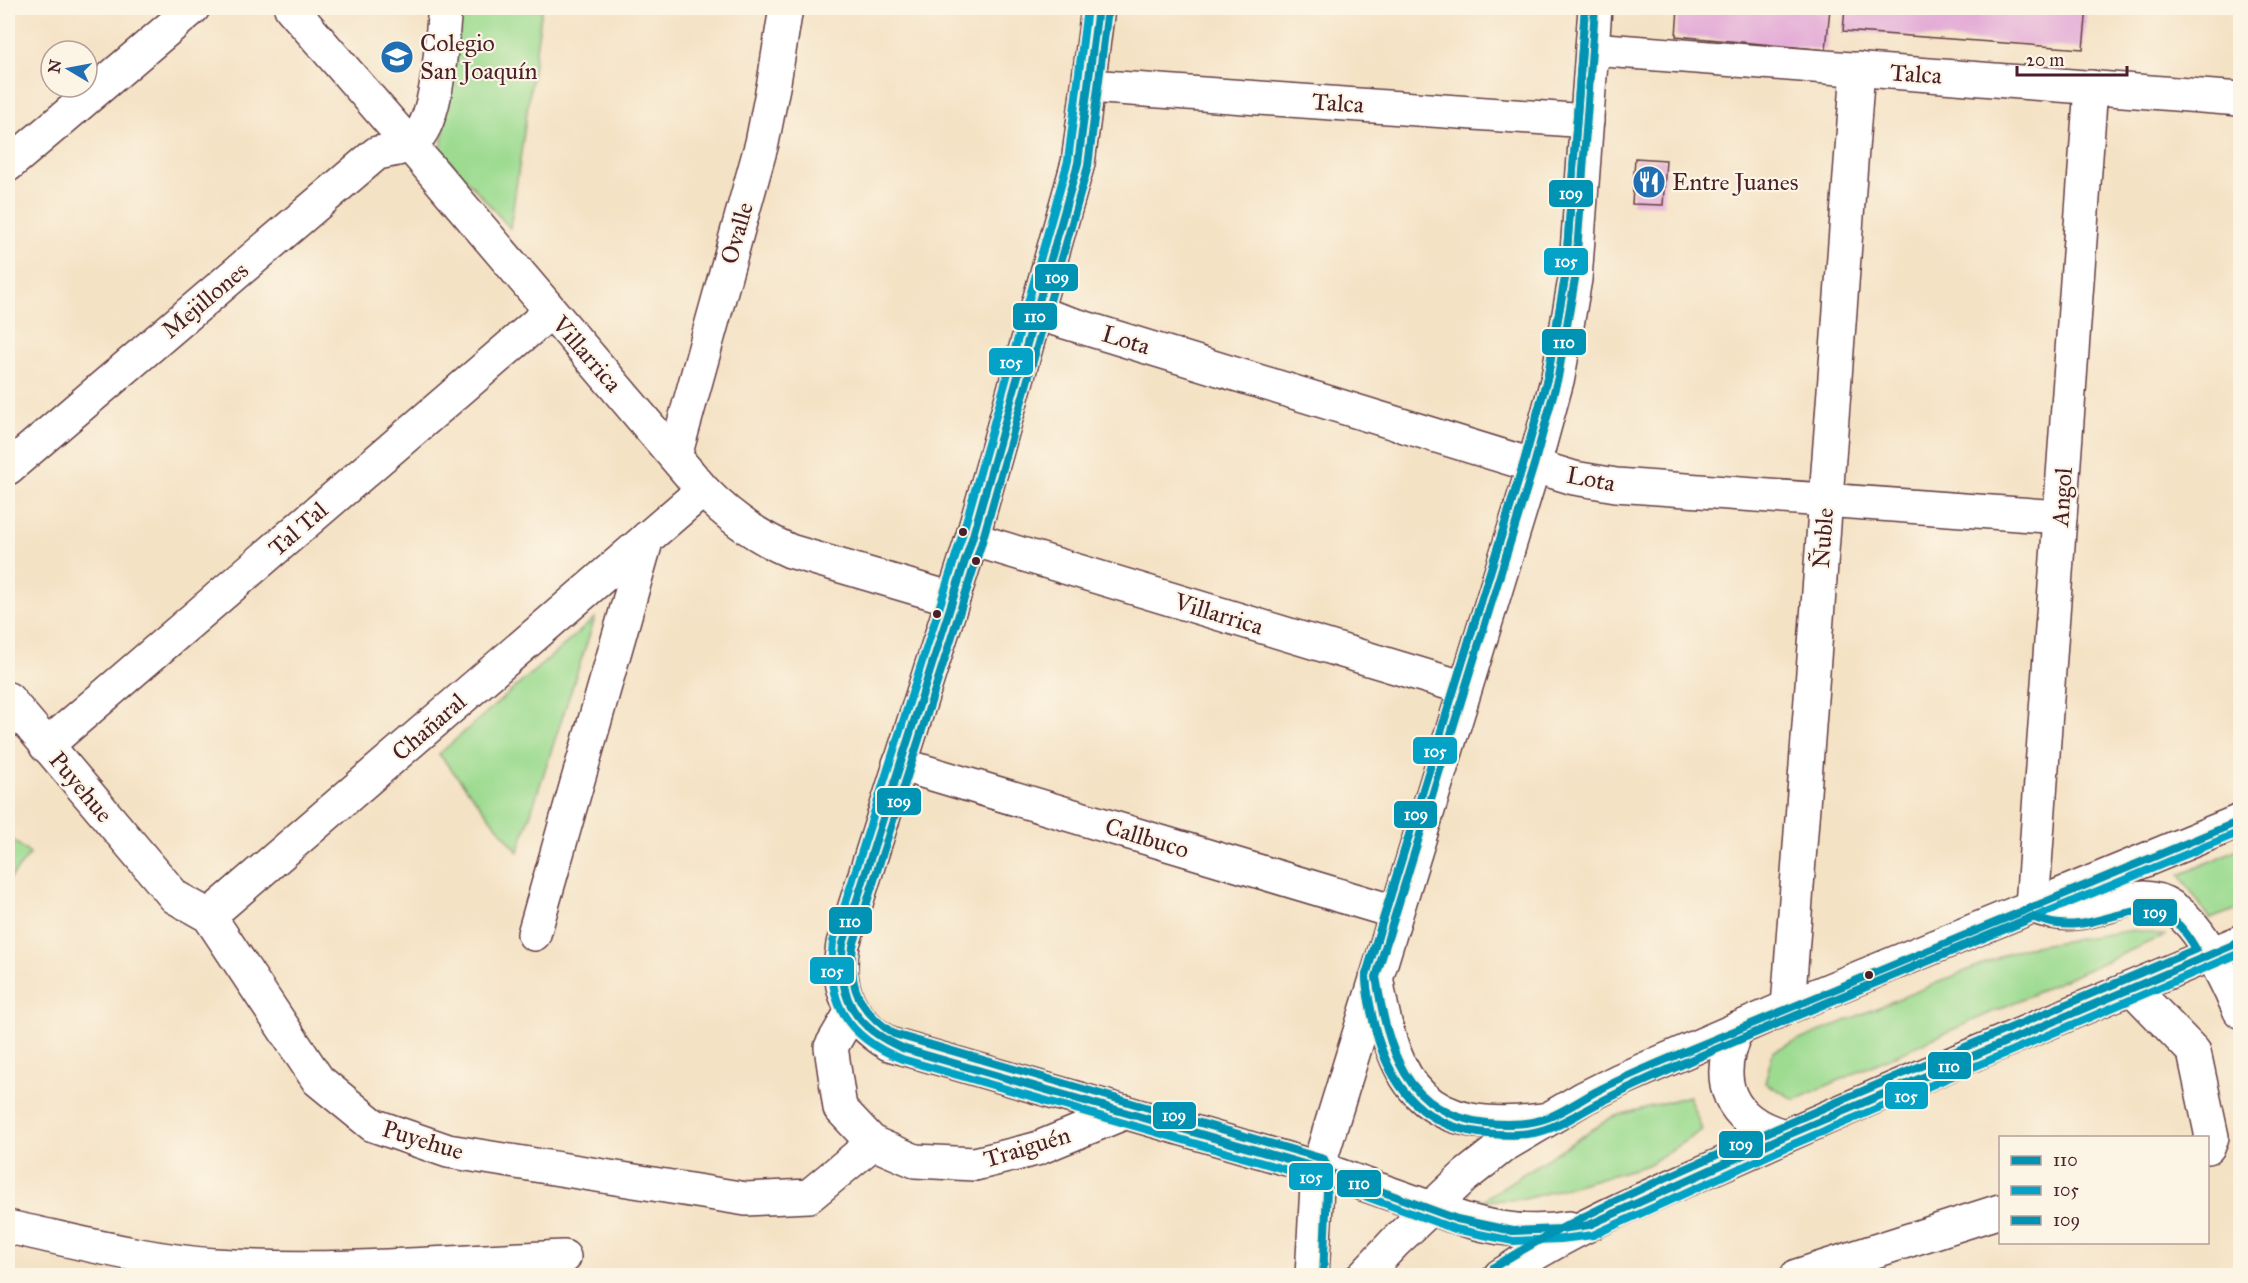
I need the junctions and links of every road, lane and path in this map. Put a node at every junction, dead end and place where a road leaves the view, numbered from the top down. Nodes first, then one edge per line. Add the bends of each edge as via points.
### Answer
1 (193, 8) edge
2 (291, 8) edge
3 (445, 8) edge
4 (786, 8) edge
5 (1098, 8) edge
6 (1595, 8) edge
7 (1592, 49) junction
8 (1858, 69) junction
9 (1089, 86) junction
10 (2091, 87) junction
11 (2241, 99) edge
12 (1587, 121) junction
13 (411, 145) junction
14 (8, 165) edge
15 (550, 312) junction
16 (1036, 313) junction
17 (675, 456) junction
18 (1534, 465) junction
19 (8, 468) edge
20 (703, 490) junction
21 (1826, 500) junction
22 (2060, 517) junction
23 (647, 538) junction
24 (972, 539) junction
25 (953, 599) junction
26 (1465, 688) junction
27 (8, 699) edge
28 (46, 746) junction
29 (899, 764) junction
30 (2241, 820) edge
31 (2032, 906) junction
32 (1395, 912) junction
33 (209, 916) junction
34 (534, 934) dead end
35 (2226, 948) edge
36 (1376, 977) junction
37 (2133, 988) junction
38 (1788, 1007) junction
39 (852, 1011) junction
40 (2241, 1011) edge
41 (1737, 1029) junction
42 (1126, 1112) junction
43 (1545, 1119) junction
44 (1785, 1136) junction
45 (873, 1143) junction
46 (2209, 1144) edge
47 (1318, 1168) junction
48 (1431, 1208) junction
49 (1999, 1211) edge
50 (1589, 1225) junction
51 (8, 1227) edge
52 (564, 1257) dead end
53 (1312, 1275) edge
54 (1363, 1275) edge
55 (1500, 1275) edge
56 (1797, 1275) edge

1 - 14 street
2 - 13 street, Villarrica
3 - 13 street via 432,110 425,128
4 - 17 street, Ovalle via 762,143
5 - 9 street
6 - 7 street
7 - 8 street, Talca
7 - 12 street
8 - 10 street, Talca
8 - 21 street, Ñuble
9 - 12 street, Talca
9 - 16 street via 1078,163
10 - 11 street, Talca
10 - 22 street, Angol
12 - 18 street via 1568,328
13 - 15 street, Villarrica
13 - 19 street, Mejillones via 377,153
15 - 17 street, Villarrica
15 - 28 street, Tal Tal
16 - 18 street, Lota
16 - 24 street
17 - 20 street, Villarrica
18 - 21 street, Lota via 1616,486
18 - 26 street
20 - 23 street, Chañaral
20 - 25 street, Villarrica via 742,526 790,551
21 - 22 street, Lota
21 - 38 street, Ñuble
22 - 31 street, Angol
23 - 33 street, Chañaral
23 - 34 street
24 - 25 street
24 - 26 street, Villarrica
25 - 29 street
26 - 32 street
27 - 28 street, Puyehue
28 - 33 street, Puyehue via 175,897
29 - 32 street, Callbuco
29 - 39 street via 843,944 840,978
30 - 31 street
31 - 35 street via 2048,912 2078,914 2130,900 2156,900 2168,904
31 - 38 street
32 - 36 street
33 - 45 street, Puyehue via 318,1080 373,1125 448,1151 746,1199 810,1196
35 - 37 street
35 - 40 street
36 - 43 street via 1393,1052 1402,1072 1429,1103 1454,1115 1483,1122
36 - 47 street
37 - 44 street
37 - 46 street via 2194,1052 2212,1137
38 - 41 street
39 - 42 street, Traiguén via 868,1030 889,1044
39 - 45 street, Traiguén via 831,1047 840,1108
41 - 43 street via 1618,1081
41 - 44 street via 1726,1060 1730,1094 1751,1122
42 - 45 street, Traiguén via 1036,1149 975,1164 915,1161
42 - 47 street, Traiguén
43 - 48 street via 1503,1146
44 - 50 street
47 - 48 street, Traiguén
47 - 53 street
48 - 50 street, Traiguén via 1457,1219 1513,1231
48 - 54 street
49 - 56 street
50 - 55 street via 1533,1253
51 - 52 street via 211,1265 290,1268

